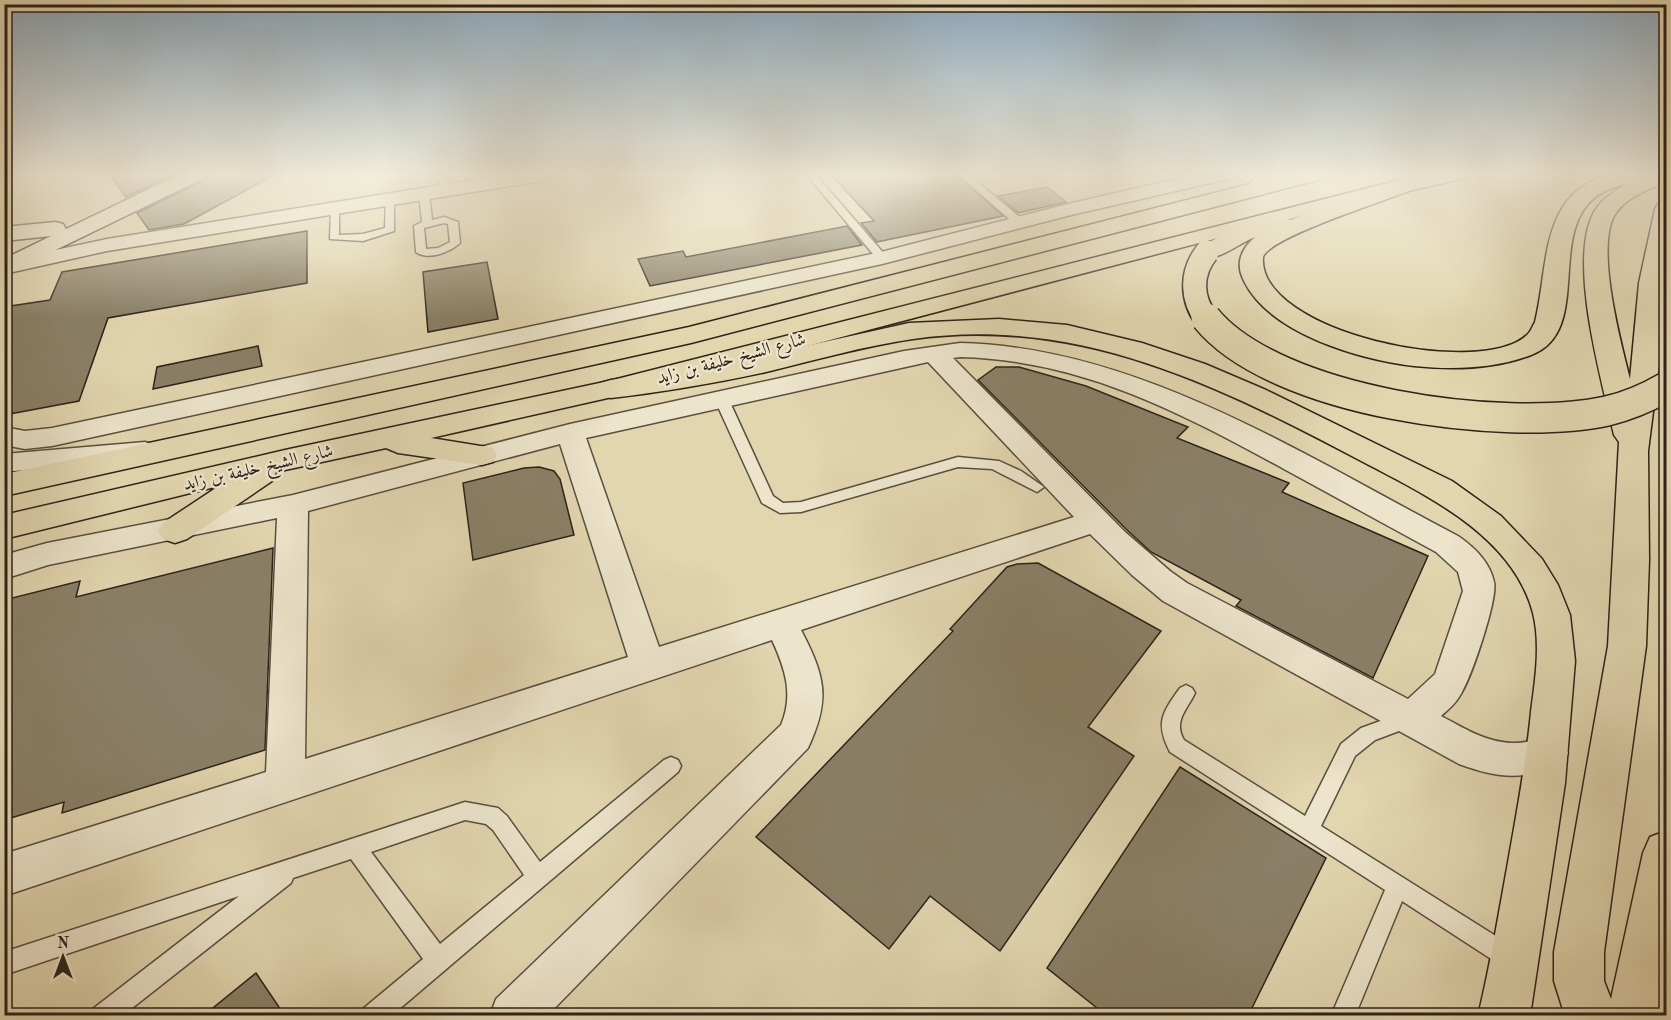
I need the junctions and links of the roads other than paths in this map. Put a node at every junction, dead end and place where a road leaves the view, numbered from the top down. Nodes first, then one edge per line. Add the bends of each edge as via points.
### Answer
1 (68, 223) edge
2 (96, 223) edge
3 (110, 223) edge
4 (245, 223) edge
5 (334, 223) edge
6 (390, 223) edge
7 (851, 223) edge
8 (1017, 223) edge
9 (1123, 223) edge
10 (1252, 223) edge
11 (1273, 223) edge
12 (1306, 223) edge
13 (1566, 223) edge
14 (1600, 223) edge
15 (1663, 223) edge
16 (55, 229) junction
17 (4, 234) edge
18 (140, 240) junction
19 (4, 253) edge
20 (882, 258) junction
21 (4, 268) edge
22 (933, 353) junction
23 (1666, 387) edge
24 (611, 389) junction
25 (721, 398) junction
26 (570, 433) junction
27 (4, 436) edge
28 (379, 440) junction
29 (177, 449) junction
30 (1633, 451) junction
31 (482, 455) junction
32 (285, 460) junction
33 (4, 463) edge
34 (4, 485) edge
35 (1037, 487) dead end
36 (293, 505) junction
37 (1095, 521) junction
38 (4, 527) edge
39 (175, 531) junction
40 (4, 567) edge
41 (781, 624) junction
42 (648, 665) junction
43 (1186, 693) dead end
44 (1411, 718) junction
45 (1549, 753) junction
46 (671, 766) dead end
47 (285, 783) junction
48 (1309, 830) junction
49 (356, 848) junction
50 (1666, 853) edge
51 (292, 869) junction
52 (4, 875) edge
53 (538, 877) junction
54 (1398, 885) junction
55 (438, 960) junction
56 (4, 964) edge
57 (1505, 999) edge
58 (102, 1016) edge
59 (372, 1016) edge
60 (513, 1016) edge
61 (1343, 1016) edge
62 (1591, 1016) edge
63 (1633, 1016) edge

1 - 16 street
2 - 21 street
3 - 18 street via 112,233
4 - 18 street
5 - 6 lane via 334,237 342,239 382,233 390,229
7 - 20 lane
8 - 20 street
9 - 29 main road, شارع الشيخ خليفة بن زايد via 691,335
10 - 24 main road, شارع الشيخ خليفة بن زايد
11 - 23 main road, bridge via 1207,252 1196,271 1194,294 1199,308 1217,331 1272,366 1348,394 1469,415 1562,417 1619,407
12 - 13 main road via 1257,248 1251,261 1254,278 1277,307 1347,342 1378,351 1473,360 1527,348 1541,338 1550,317 1560,234
14 - 30 main road via 1598,272 1607,341
15 - 30 main road via 1651,283 1648,349
16 - 17 street
16 - 19 street
18 - 21 street
20 - 27 street via 52,437 25,440
22 - 25 street
22 - 37 street
22 - 44 street via 980,350 1019,354 1159,393 1462,555 1479,579 1479,591 1459,655 1446,690
24 - 28 main road, شارع الشيخ خليفة بن زايد
24 - 45 main road via 705,377 897,333 956,327 1016,327 1078,334 1189,366 1441,489 1504,538 1536,578 1555,622 1557,644
25 - 26 street
25 - 35 lane via 767,499 780,508 801,507 958,462 994,465
26 - 31 street
26 - 42 street
28 - 31 main road
28 - 32 main road, شارع الشيخ خليفة بن زايد
29 - 33 street
29 - 34 main road, شارع الشيخ خليفة بن زايد
30 - 62 main road via 1627,646 1579,952 1579,981
31 - 36 street
32 - 38 main road, شارع الشيخ خليفة بن زايد
32 - 39 main road
36 - 39 street
36 - 47 street
37 - 41 street
37 - 44 street via 1130,557 1184,597
39 - 40 street
41 - 42 street
41 - 60 street via 799,660 808,696 805,716 795,735
42 - 47 street
43 - 48 lane via 1168,723 1177,746
44 - 45 street via 1452,742 1495,759 1527,761
44 - 48 lane via 1368,734 1348,750
45 - 57 main road
46 - 53 lane
47 - 52 street
48 - 54 lane
49 - 51 lane
49 - 53 lane via 450,815 479,811 500,823
49 - 55 lane
50 - 63 main road
51 - 56 lane
51 - 58 lane
53 - 55 lane
54 - 57 lane
54 - 61 lane
55 - 59 lane

